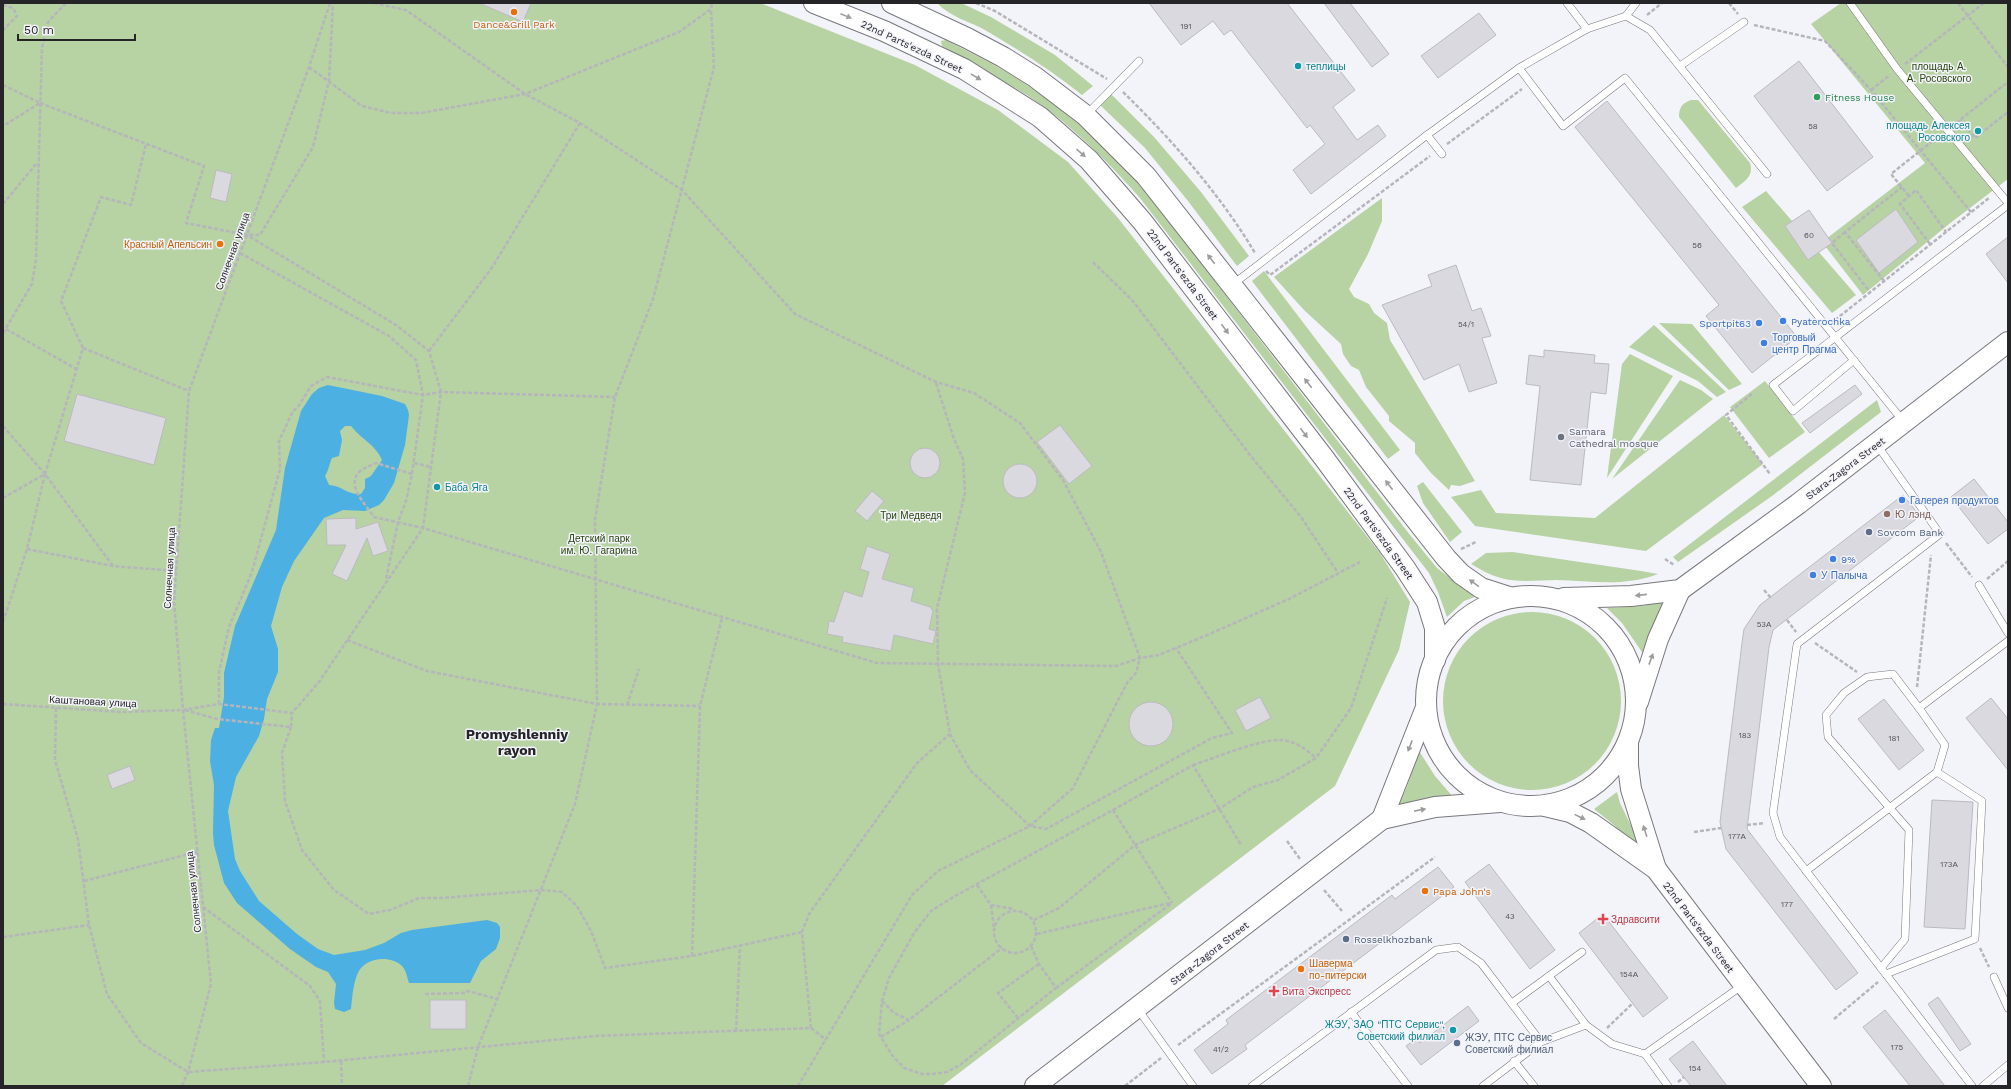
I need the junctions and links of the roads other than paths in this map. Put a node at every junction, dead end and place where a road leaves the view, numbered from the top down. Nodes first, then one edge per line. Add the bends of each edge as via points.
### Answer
1 (814, 3) edge
2 (894, 3) edge
3 (1567, 3) edge
4 (1636, 3) edge
5 (1850, 3) edge
6 (1626, 16) junction
7 (1744, 22) road end
8 (1587, 29) junction
9 (884, 31) junction
10 (1139, 61) dead end
11 (1680, 66) junction
12 (1519, 68) junction
13 (1086, 115) junction
14 (1427, 135) junction
15 (1440, 152) road end
16 (1767, 174) dead end
17 (2008, 204) edge
18 (1231, 286) junction
19 (1836, 338) junction
20 (2008, 342) edge
21 (1854, 360) junction
22 (1904, 422) junction
23 (1876, 444) junction
24 (1979, 585) road end
25 (1680, 590) junction
26 (1510, 597) junction
27 (1564, 598) junction
28 (2008, 633) edge
29 (2008, 641) edge
30 (1435, 660) junction
31 (1917, 706) junction
32 (1425, 710) junction
33 (1636, 710) junction
34 (1628, 744) junction
35 (1937, 772) junction
36 (1500, 802) junction
37 (1543, 806) junction
38 (1891, 808) junction
39 (1382, 819) junction
40 (1656, 868) junction
41 (1806, 871) junction
42 (1582, 952) dead end
43 (1885, 972) junction
44 (1549, 976) junction
45 (1994, 977) road end
46 (1743, 985) junction
47 (1512, 1002) junction
48 (1137, 1008) junction
49 (2008, 1008) edge
50 (1351, 1012) junction
51 (1586, 1025) junction
52 (1541, 1042) junction
53 (1645, 1054) junction
54 (1514, 1061) junction
55 (2008, 1065) edge
56 (1035, 1086) edge
57 (1193, 1086) edge
58 (1252, 1086) edge
59 (1408, 1086) edge
60 (1483, 1086) edge
61 (1534, 1086) edge
62 (1668, 1086) edge
63 (1821, 1086) edge
64 (1972, 1086) edge
65 (1983, 1086) edge

1 -> 9 street, 22nd Parts'ezda Street
2 - 9 street
2 - 13 street via 1003,57
3 - 8 lane
4 - 6 lane
5 - 17 lane via 1897,69
6 - 8 lane
6 - 11 lane via 1650,30
7 - 11 lane
8 - 12 lane
9 -> 30 street, 22nd Parts'ezda Street via 964,69 1040,118 1089,160 1137,215 1324,458 1405,568 1427,602 1435,628
10 - 13 lane
11 - 16 lane
12 - 14 lane
12 - 19 lane via 1563,126 1625,78
18 -> 13 street via 1146,176
14 - 15 lane
14 - 18 lane
17 - 19 lane
26 -> 18 street via 1481,588 1461,574 1446,558
19 - 21 lane
19 - 21 lane via 1773,386 1793,411
20 - 22 street, Stara-Zagora Street
21 - 22 lane
22 - 23 street, Stara-Zagora Street
23 - 25 street, Stara-Zagora Street
23 - 41 lane via 1940,534 1797,644 1773,813 1780,837
24 - 28 lane
25 -> 27 street, Stara-Zagora Street via 1631,596
33 -> 25 street via 1658,640
26 - 27 street, Stara-Zagora Street
26 - 30 street via 1481,608 1455,629
27 - 33 street via 1594,616 1616,639 1631,673
29 - 31 lane
30 - 32 street
31 - 35 lane via 1945,745
31 - 38 lane via 1893,674 1865,678 1844,693 1826,715 1828,737
32 - 36 street via 1429,730 1441,757 1464,783
32 -> 39 street
33 - 34 street
34 - 37 street via 1606,774 1573,797
40 -> 34 street, 22nd Parts'ezda Street via 1631,789
35 - 38 lane
35 - 43 lane via 1982,801 1975,939
36 - 37 street
39 -> 36 street, Stara-Zagora Street via 1435,807
37 -> 40 street via 1570,812 1591,823
38 - 41 lane
38 - 43 lane via 1909,830 1905,939
39 - 48 street, Stara-Zagora Street
40 - 46 street, 22nd Parts'ezda Street
41 - 43 lane
42 - 44 lane
43 - 64 lane
44 - 47 lane
44 - 51 lane
45 - 49 lane
46 - 53 lane
46 - 63 street, 22nd Parts'ezda Street
47 - 50 lane via 1481,963 1458,947 1436,950
47 - 52 lane
48 - 56 street, Stara-Zagora Street
48 - 57 lane
50 - 58 lane
50 - 59 lane
51 - 52 lane
51 - 53 lane via 1612,1044
52 - 54 lane
53 - 62 lane
54 - 60 lane
54 - 61 lane
55 - 65 lane

